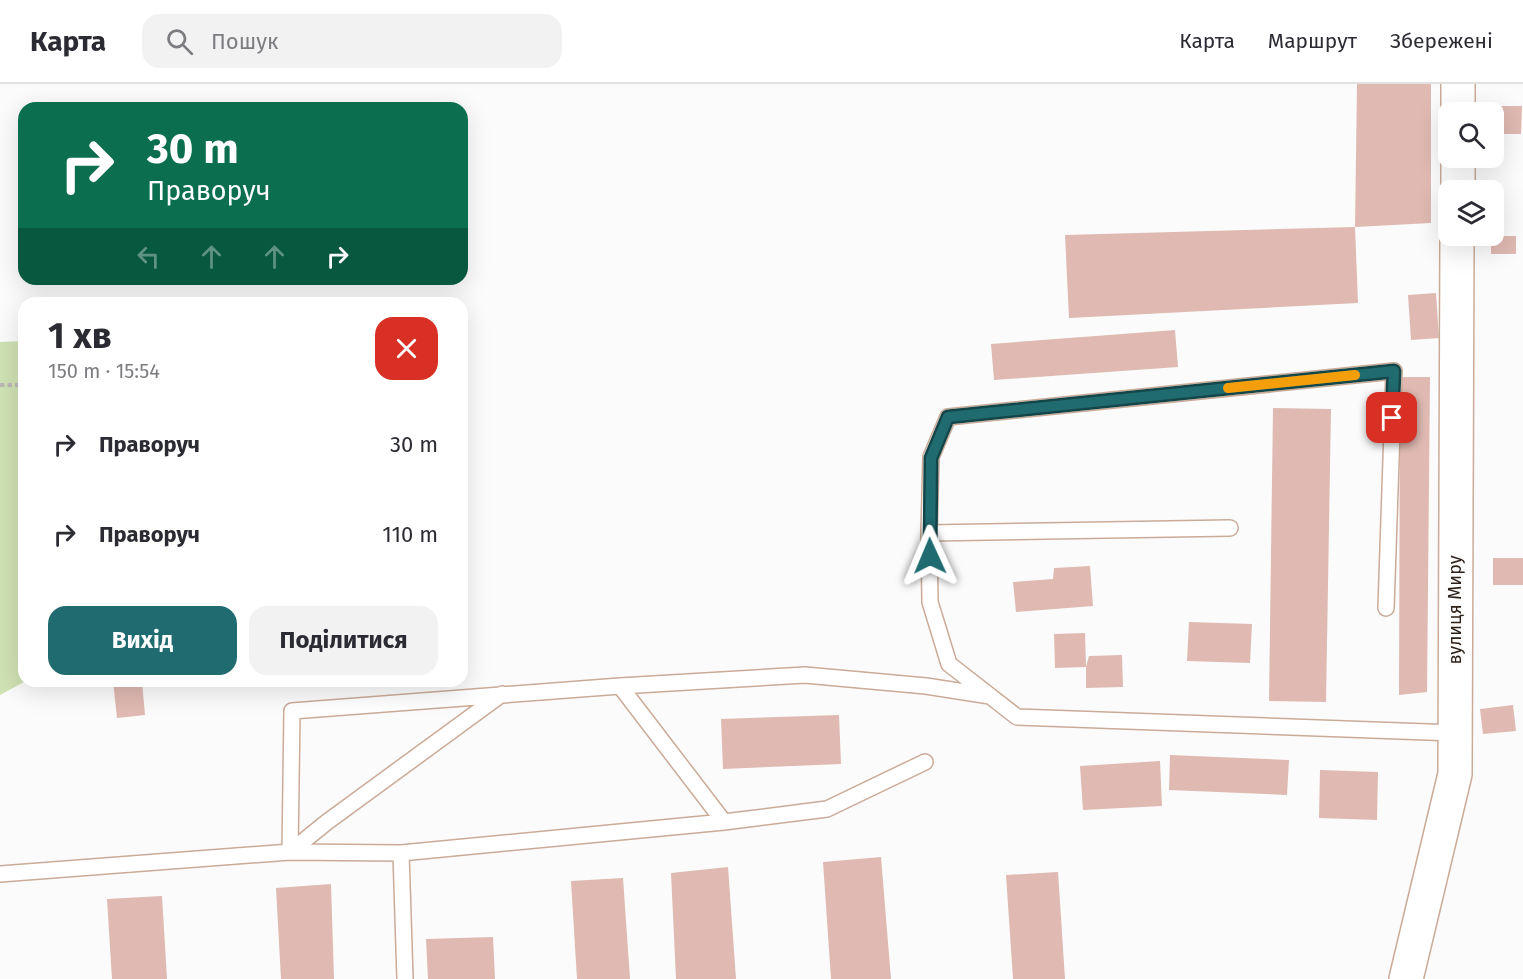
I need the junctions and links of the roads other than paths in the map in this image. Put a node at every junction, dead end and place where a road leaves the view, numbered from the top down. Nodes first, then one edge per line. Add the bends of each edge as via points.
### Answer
1 (1458, 84) edge
2 (1458, 102) edge
3 (1457, 246) edge
4 (1230, 528) dead end
5 (929, 533) junction
6 (1386, 608) dead end
7 (620, 686) junction
8 (502, 694) junction
9 (990, 696) junction
10 (1455, 732) junction
11 (925, 762) dead end
12 (724, 822) junction
13 (290, 852) junction
14 (401, 853) junction
15 (0, 873) edge
16 (405, 979) edge
17 (1406, 979) edge

1 - 2 street
3 - 10 street, вулиця Миру
4 - 5 lane
5 - 6 lane via 931,458 948,417 1394,371
5 - 9 lane via 930,602 949,664
7 - 8 lane
7 - 9 lane via 805,675
7 - 12 lane
8 - 13 lane
8 - 13 lane via 292,711
9 - 10 lane via 1017,717
10 - 17 street, вулиця Миру via 1455,774
11 - 12 lane via 827,809
12 - 14 lane
13 - 14 lane
13 - 15 lane
14 - 16 lane

